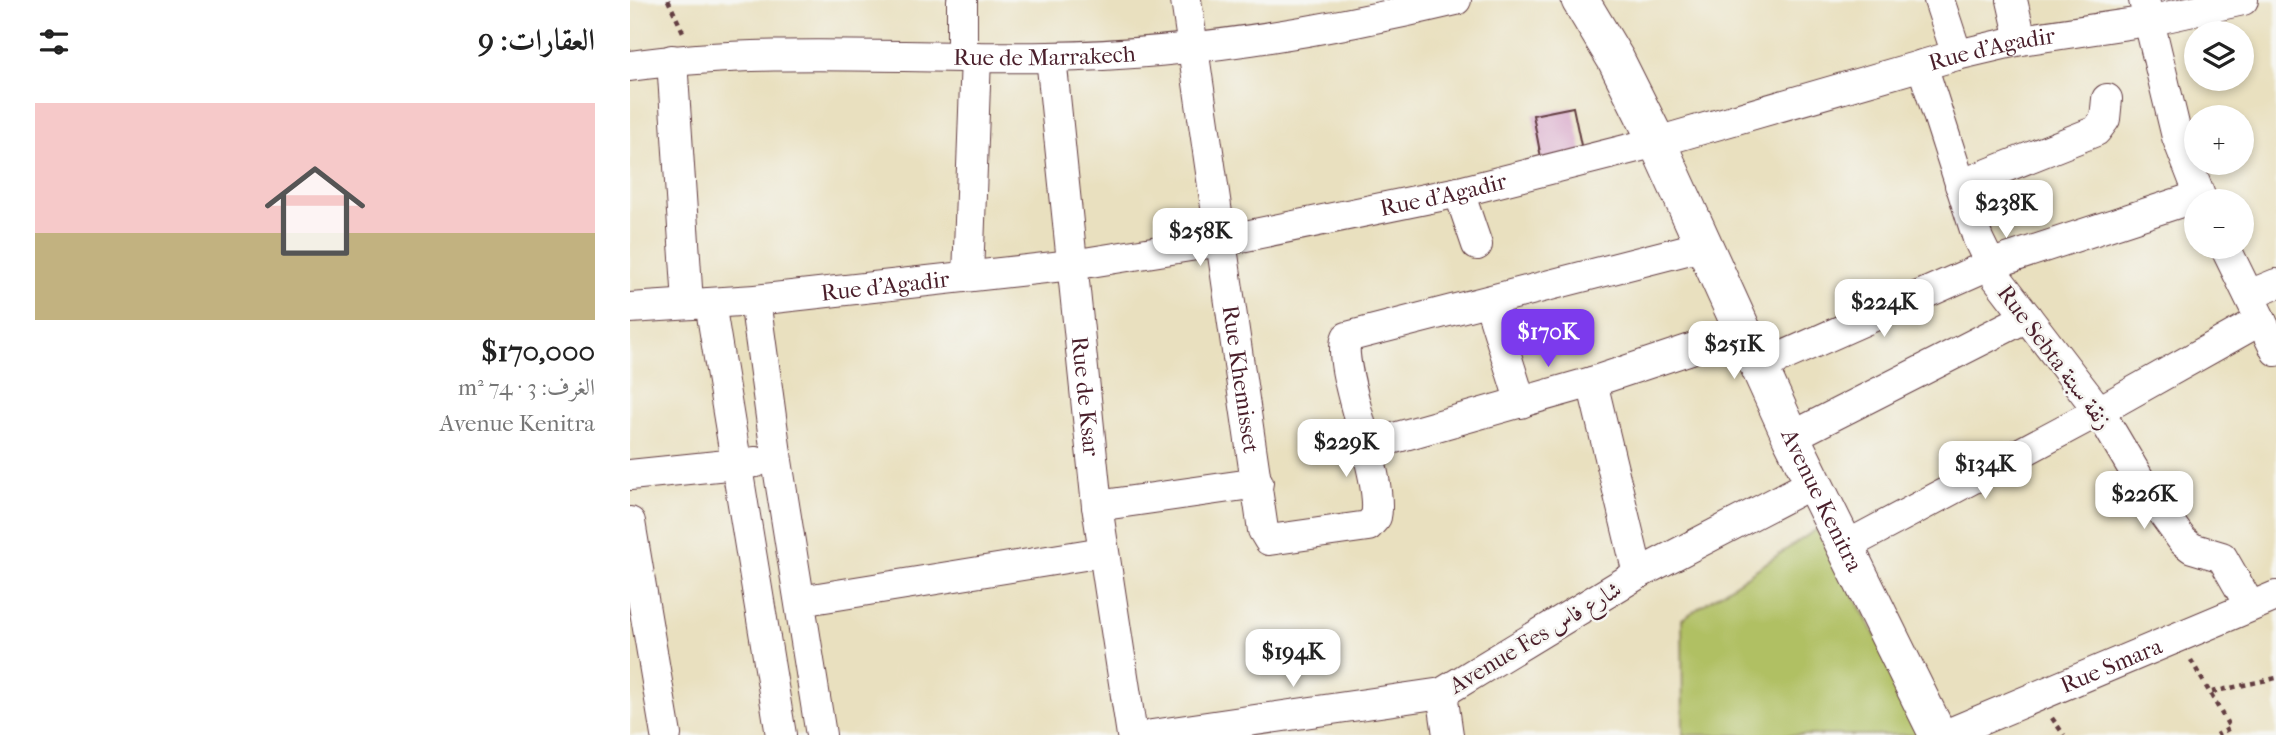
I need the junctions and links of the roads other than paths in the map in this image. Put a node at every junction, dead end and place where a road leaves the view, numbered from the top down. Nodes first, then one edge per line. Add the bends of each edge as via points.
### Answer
1 (962, 0) edge
2 (1185, 0) edge
3 (1456, 0) edge
4 (1580, 0) edge
5 (1939, 0) edge
6 (2011, 0) edge
7 (2242, 0) edge
8 (2146, 10) edge
9 (2021, 40) junction
10 (1192, 46) junction
11 (1957, 55) junction
12 (969, 57) junction
13 (1051, 57) junction
14 (684, 59) junction
15 (1922, 65) junction
16 (630, 66) edge
17 (2107, 99) dead end
18 (1657, 142) junction
19 (1960, 185) junction
20 (2197, 189) edge
21 (1459, 192) junction
22 (2184, 203) edge
23 (1222, 241) junction
24 (1477, 245) dead end
25 (1706, 245) junction
26 (2231, 259) edge
27 (1072, 265) junction
28 (1989, 265) junction
29 (968, 276) junction
30 (2276, 284) edge
31 (755, 300) junction
32 (1489, 301) junction
33 (699, 303) junction
34 (630, 308) edge
35 (2255, 308) junction
36 (2027, 317) junction
37 (1742, 332) junction
38 (2276, 351) edge
39 (1759, 367) junction
40 (1592, 382) junction
41 (1521, 403) junction
42 (2099, 411) junction
43 (1791, 437) junction
44 (1366, 446) junction
45 (777, 461) junction
46 (736, 464) junction
47 (630, 475) edge
48 (1258, 483) junction
49 (1813, 483) junction
50 (1097, 506) junction
51 (630, 522) edge
52 (1846, 546) junction
53 (1103, 552) junction
54 (1638, 575) junction
55 (800, 601) junction
56 (2263, 601) edge
57 (1442, 693) junction
58 (1162, 734) edge
59 (666, 735) edge
60 (781, 735) edge
61 (821, 735) edge
62 (1132, 735) edge
63 (1448, 735) edge
64 (1938, 735) edge
65 (1945, 735) edge

1 - 12 street
2 - 10 street, Rue Khemisset
3 - 10 street, Rue de Marrakech via 1315,31
4 - 18 street, Avenue Kenitra
5 - 11 street
6 - 9 street
7 - 8 street, Rue d'Agadir
8 - 9 street, Rue d'Agadir
8 - 20 street via 2177,138
9 - 11 street, Rue d'Agadir
10 - 13 street, Rue de Marrakech
10 - 23 street, Rue Khemisset
11 - 15 street, Rue d'Agadir
12 - 13 street, Rue de Marrakech
12 - 14 street, Rue de Marrakech
12 - 29 street
13 - 27 street, Rue de Ksar
14 - 16 street, Rue de Marrakech
14 - 33 street
15 - 18 street, Rue d'Agadir
15 - 19 street, Rue Sebta زنقة سبتة
17 - 19 street via 2105,119 2096,131
18 - 21 street, Rue d'Agadir
18 - 25 street, Avenue Kenitra
19 - 28 street, Rue Sebta زنقة سبتة
21 - 23 street, Rue d'Agadir
21 - 24 street
22 - 28 street
23 - 27 street, Rue d'Agadir
23 - 48 street, Rue Khemisset
25 - 32 street
25 - 37 street, Avenue Kenitra
26 - 35 street
27 - 29 street, Rue d'Agadir
27 - 50 street, Rue de Ksar
28 - 36 street, Rue Sebta زنقة سبتة
28 - 39 street
29 - 31 street, Rue d'Agadir
30 - 35 street
31 - 33 street, Rue d'Agadir
31 - 45 street
32 - 41 street
32 - 44 street via 1347,337 1345,356
33 - 34 street, Rue d'Agadir
33 - 46 street
35 - 38 street
35 - 42 street
36 - 42 street, Rue Sebta زنقة سبتة
36 - 43 street
37 - 39 street, Avenue Kenitra
37 - 40 street
39 - 43 street, Avenue Kenitra
40 - 41 street
40 - 54 street
41 - 44 street
42 - 52 street
42 - 56 street, Rue Sebta زنقة سبتة via 2145,489 2183,541 2226,562
43 - 49 street, Avenue Kenitra
44 - 48 street, Rue Khemisset via 1377,512 1374,523 1367,526 1269,540 1264,535
45 - 46 street
45 - 55 street
46 - 47 street
46 - 60 street
48 - 50 street
49 - 52 street, Avenue Kenitra
49 - 54 street, Avenue Fes شارع فاس
50 - 53 street, Rue de Ksar
51 - 59 street
52 - 64 street, Avenue Kenitra
53 - 55 street
53 - 62 street, Rue de Ksar
54 - 57 street, Avenue Fes شارع فاس
55 - 61 street
56 - 65 street, Rue Smara
57 - 58 street, Avenue Fes شارع فاس
57 - 63 street

